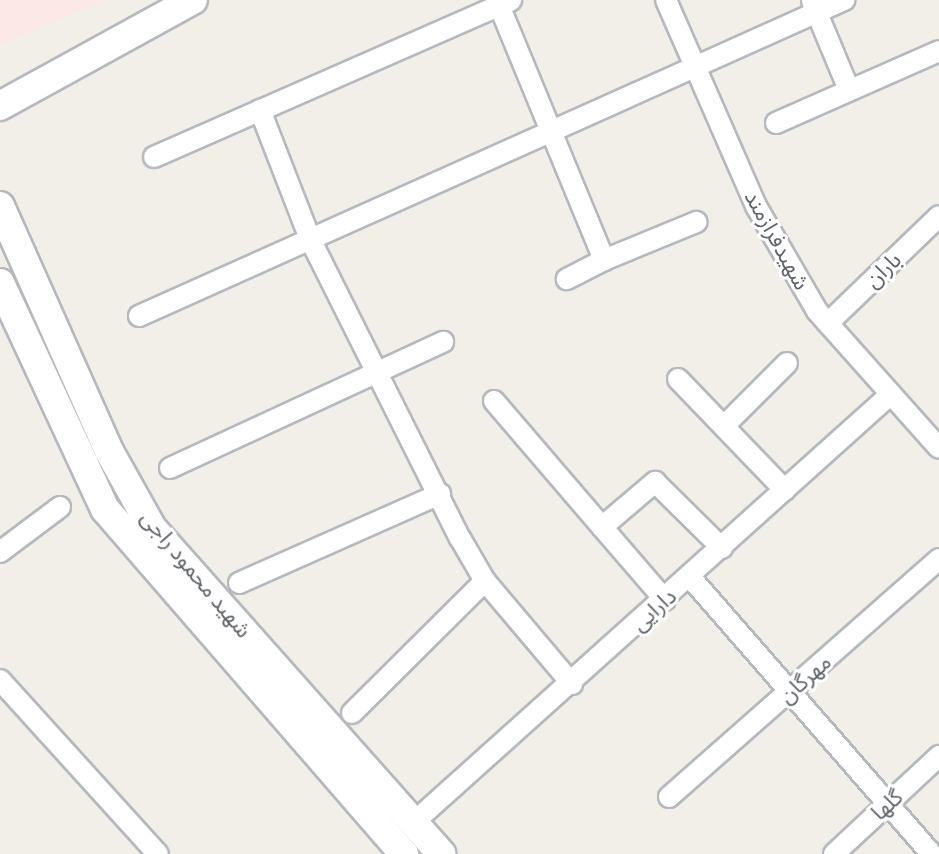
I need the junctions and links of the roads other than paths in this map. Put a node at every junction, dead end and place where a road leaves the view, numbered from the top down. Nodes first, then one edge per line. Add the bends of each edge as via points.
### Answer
1 (193, 0) edge
2 (666, 0) edge
3 (844, 0) edge
4 (505, 3) edge
5 (814, 6) edge
6 (939, 51) edge
7 (698, 64) junction
8 (849, 90) junction
9 (0, 106) edge
10 (260, 110) junction
11 (776, 123) dead end
12 (547, 132) junction
13 (154, 157) dead end
14 (0, 206) edge
15 (939, 216) edge
16 (696, 222) dead end
17 (310, 239) junction
18 (604, 260) junction
19 (567, 279) dead end
20 (0, 283) edge
21 (139, 316) dead end
22 (828, 323) junction
23 (443, 342) dead end
24 (787, 363) dead end
25 (377, 371) junction
26 (678, 379) dead end
27 (891, 394) junction
28 (494, 401) dead end
29 (724, 426) junction
30 (934, 434) edge
31 (170, 468) dead end
32 (785, 490) junction
33 (440, 494) junction
34 (60, 507) dead end
35 (602, 527) junction
36 (722, 548) junction
37 (0, 552) edge
38 (939, 559) edge
39 (690, 577) junction
40 (485, 581) junction
41 (239, 583) dead end
42 (665, 600) junction
43 (0, 680) edge
44 (572, 684) junction
45 (790, 692) junction
46 (352, 713) dead end
47 (939, 756) edge
48 (669, 797) dead end
49 (889, 804) junction
50 (397, 843) edge
51 (158, 854) edge
52 (441, 854) edge
53 (834, 854) edge
54 (932, 854) edge

1 - 9 street
2 - 7 street, شهیدفرازمند
3 - 5 street
4 - 10 street
4 - 12 street
5 - 7 street
5 - 8 street
6 - 8 street
7 - 12 street
7 - 22 street, شهیدفرازمند via 756,206
8 - 11 street
10 - 13 street
10 - 17 street
12 - 17 street
12 - 18 street
14 - 50 street, شهید محمود راجی via 109,451 152,528
15 - 22 street, باران
16 - 18 street
17 - 21 street
17 - 25 street
18 - 19 street
20 - 50 street, شهید محمود راجی via 105,509
22 - 27 street, شهیدفرازمند
23 - 25 street
24 - 29 street
25 - 31 street
25 - 33 street
26 - 29 street
27 - 30 street, شهیدفرازمند
27 - 32 street, دارایی
28 - 35 street
29 - 32 street
32 - 36 street, دارایی
33 - 40 street
33 - 41 street
34 - 37 street
35 - 36 street via 655,482
35 - 42 street
36 - 39 street, دارایی
38 - 45 street, مهرگان
39 - 42 street, دارایی
39 - 45 street
40 - 44 street
40 - 46 street
42 - 44 street, دارایی
43 - 51 street
44 - 50 street, دارایی
45 - 48 street, مهرگان
45 - 49 street
47 - 49 street, گلها
49 - 53 street, گلها
49 - 54 street
50 - 52 street, شهید محمود راجی

